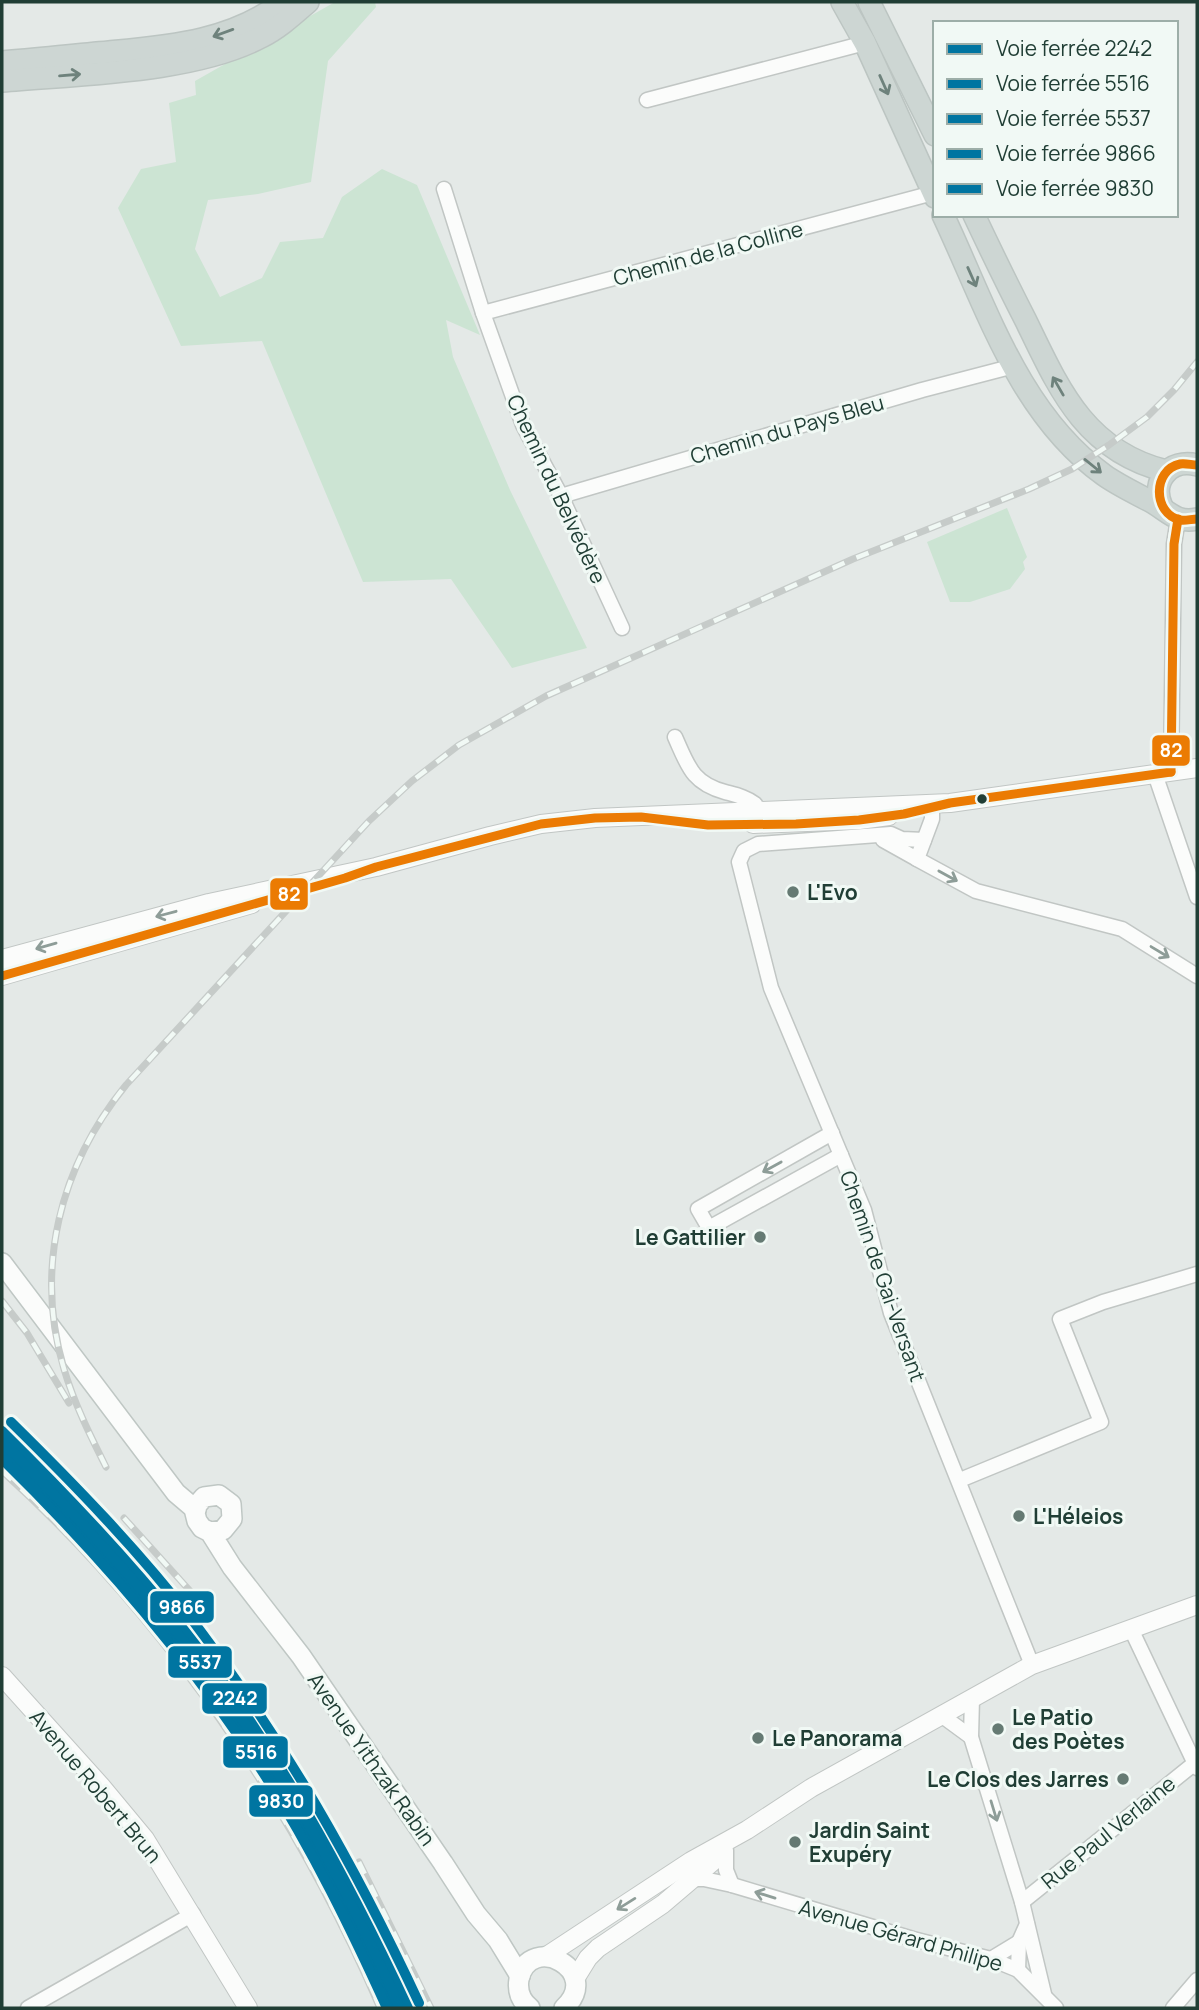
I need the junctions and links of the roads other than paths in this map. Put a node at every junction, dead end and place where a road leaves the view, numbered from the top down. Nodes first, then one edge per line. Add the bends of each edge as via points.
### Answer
1 (283, 2) edge
2 (308, 2) edge
3 (842, 2) edge
4 (869, 2) edge
5 (865, 43) junction
6 (2, 62) edge
7 (2, 81) edge
8 (648, 100) dead end
9 (933, 131) edge
10 (444, 189) dead end
11 (933, 193) edge
12 (933, 195) edge
13 (944, 217) edge
14 (975, 217) edge
15 (483, 313) junction
16 (1014, 366) junction
17 (1193, 460) edge
18 (1166, 471) junction
19 (561, 496) junction
20 (1179, 515) edge
21 (622, 628) dead end
22 (675, 737) dead end
23 (1197, 768) edge
24 (1163, 773) junction
25 (938, 805) junction
26 (757, 819) junction
27 (876, 836) junction
28 (924, 839) junction
29 (917, 859) junction
30 (376, 867) junction
31 (1197, 897) edge
32 (2, 959) edge
33 (1194, 970) edge
34 (2, 976) edge
35 (832, 1133) junction
36 (841, 1155) junction
37 (2, 1263) edge
38 (1197, 1274) edge
39 (960, 1480) junction
40 (200, 1503) junction
41 (218, 1530) junction
42 (1197, 1605) edge
43 (1131, 1629) junction
44 (1032, 1665) junction
45 (2, 1676) edge
46 (972, 1698) junction
47 (941, 1715) junction
48 (971, 1737) junction
49 (1196, 1765) edge
50 (747, 1830) junction
51 (726, 1850) junction
52 (692, 1879) junction
53 (732, 1885) junction
54 (649, 1889) junction
55 (1022, 1902) junction
56 (193, 1914) junction
57 (1027, 1924) junction
58 (498, 1940) junction
59 (1019, 1942) junction
60 (1035, 1956) junction
61 (541, 1957) junction
62 (991, 1959) junction
63 (1021, 1974) junction
64 (520, 1976) junction
65 (575, 1979) junction
66 (1197, 1980) edge
67 (1045, 1995) junction
68 (28, 2008) edge
69 (248, 2008) edge
70 (530, 2008) edge
71 (566, 2008) edge
72 (1056, 2008) edge
73 (1173, 2008) edge

1 -> 6 main road via 253,22 178,45
7 -> 2 main road via 132,69 222,53 259,38
3 - 5 main road
4 - 9 main road
5 - 8 street
5 -> 11 main road
10 - 15 street, Chemin du Belvédère
12 - 15 street, Chemin de la Colline
13 -> 16 main road
18 -> 14 main road via 1126,456 1071,407
15 - 19 street, Chemin du Belvédère via 523,425
16 - 19 street, Chemin du Pays Bleu
16 -> 20 main road via 1028,395 1086,461 1106,477
17 - 18 main road
18 - 20 main road via 1158,492
19 - 21 street, Chemin du Belvédère
20 - 24 street
22 - 26 street via 693,775 713,789 748,798 755,804
23 - 24 street
24 - 25 street
24 - 31 street
25 - 26 street
25 - 28 street
26 - 30 street via 595,818 541,824
27 - 28 street, Chemin de Gai-Versant
27 - 29 street
27 - 35 street, Chemin de Gai-Versant via 758,844 744,851 739,862 771,988
28 - 29 street
29 -> 33 street via 976,891 1122,929
30 -> 32 street via 209,903
30 - 34 street
35 - 36 street, Chemin de Gai-Versant
35 -> 36 street via 698,1209 709,1228
36 - 39 street, Chemin de Gai-Versant via 864,1210 891,1313
37 - 40 main road via 176,1493
38 - 39 street via 1060,1319 1101,1422
39 - 44 street, Chemin de Gai-Versant
40 - 41 main road via 197,1521 202,1528
40 - 41 main road via 219,1495 230,1503 233,1514
41 - 58 main road, Avenue Yithzak Rabin via 244,1580
42 - 43 street
43 - 44 street
43 - 49 street
44 - 46 street
45 - 56 street, Avenue Robert Brun via 145,1839
46 - 47 street
46 - 48 street
47 - 48 street
47 - 50 street
48 -> 55 street
49 - 55 street, Rue Paul Verlaine
50 - 51 street
50 - 54 street
51 - 52 street
51 - 53 street
52 - 53 street, Avenue Gérard Philipe
52 - 54 street
52 - 65 street via 598,1948
62 -> 53 street, Avenue Gérard Philipe
54 -> 61 street
55 - 57 street
56 - 68 street
56 - 69 street, Avenue Robert Brun
57 - 59 street
57 - 60 street
58 - 61 main road, Avenue Yithzak Rabin
58 - 64 main road, Avenue Yithzak Rabin
59 - 62 street
59 - 63 street
60 - 63 street
60 - 67 street
61 - 64 main road
61 - 65 main road, Avenue Yithzak Rabin via 564,1962
62 - 63 street, Avenue Gérard Philipe
63 - 67 street, Avenue Gérard Philipe
64 - 70 main road, Avenue Yithzak Rabin via 520,1996
65 - 71 main road via 576,1989
66 - 73 street
67 - 72 street, Avenue Gérard Philipe

